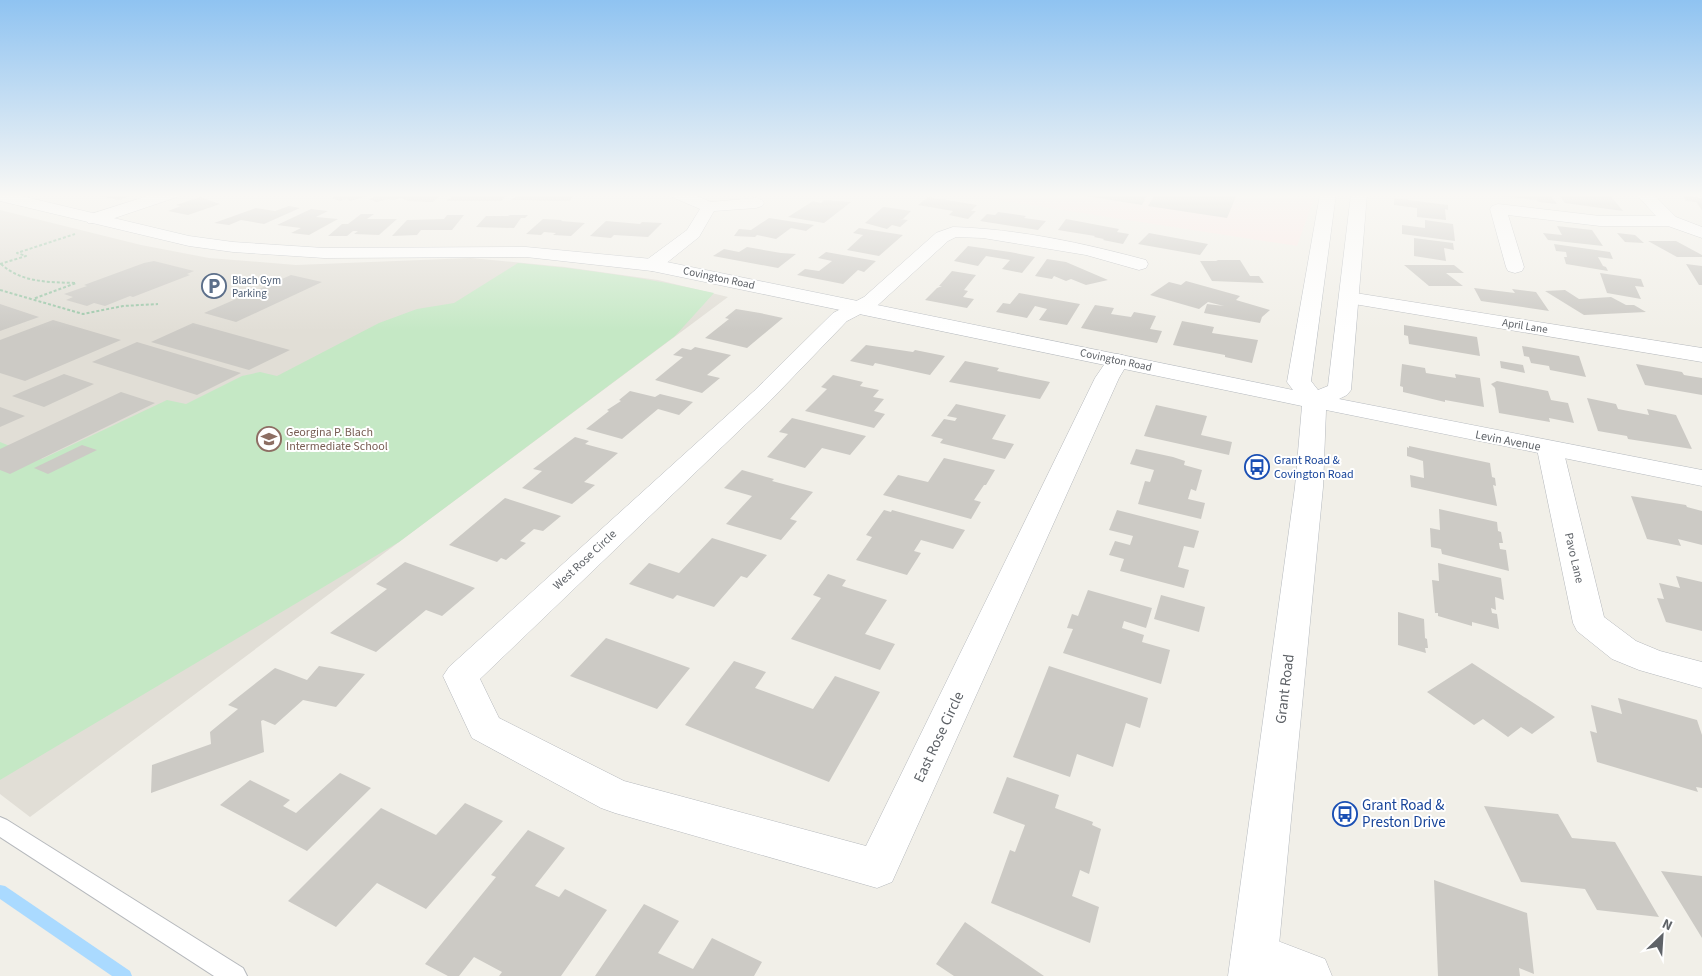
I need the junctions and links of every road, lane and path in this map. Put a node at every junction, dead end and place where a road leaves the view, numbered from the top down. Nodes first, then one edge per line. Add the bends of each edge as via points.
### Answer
1 (58, 240) edge
2 (183, 240) edge
3 (685, 240) edge
4 (941, 240) edge
5 (1022, 240) edge
6 (1321, 240) edge
7 (1355, 240) edge
8 (1507, 240) edge
9 (1, 264) edge
10 (1139, 264) dead end
11 (652, 265) junction
12 (1515, 267) dead end
13 (0, 290) edge
14 (1349, 298) junction
15 (32, 299) junction
16 (158, 304) dead end
17 (859, 307) junction
18 (1702, 355) edge
19 (1118, 361) junction
20 (1314, 401) junction
21 (1550, 449) junction
22 (1702, 478) edge
23 (1702, 674) edge
24 (614, 796) joint
25 (0, 826) edge
26 (1253, 965) edge
27 (235, 976) edge
28 (1308, 976) edge

1 - 9 path via 17,253 26,256
2 - 11 street, Covington Road via 233,247 324,253 526,252
3 - 11 street
4 - 17 street via 871,301
5 - 10 street via 1088,250
6 - 20 street via 1300,382
7 - 14 street
8 - 12 street
9 - 15 path via 8,271 27,278 76,283
11 - 17 street, Covington Road
13 - 15 path
14 - 18 street, April Lane
14 - 20 street via 1339,390
15 - 16 path via 82,314 123,306
17 - 19 street, Covington Road
17 - 24 street, West Rose Circle via 840,317 762,396 461,676 485,728
19 - 20 street, Covington Road
19 - 24 street, East Rose Circle via 877,868
20 - 21 street, Levin Avenue
20 - 26 street, Grant Road via 1308,487
21 - 22 street, Levin Avenue
21 - 23 street, Pavo Lane via 1589,623 1624,650 1651,661
25 - 27 lane
26 - 28 street

